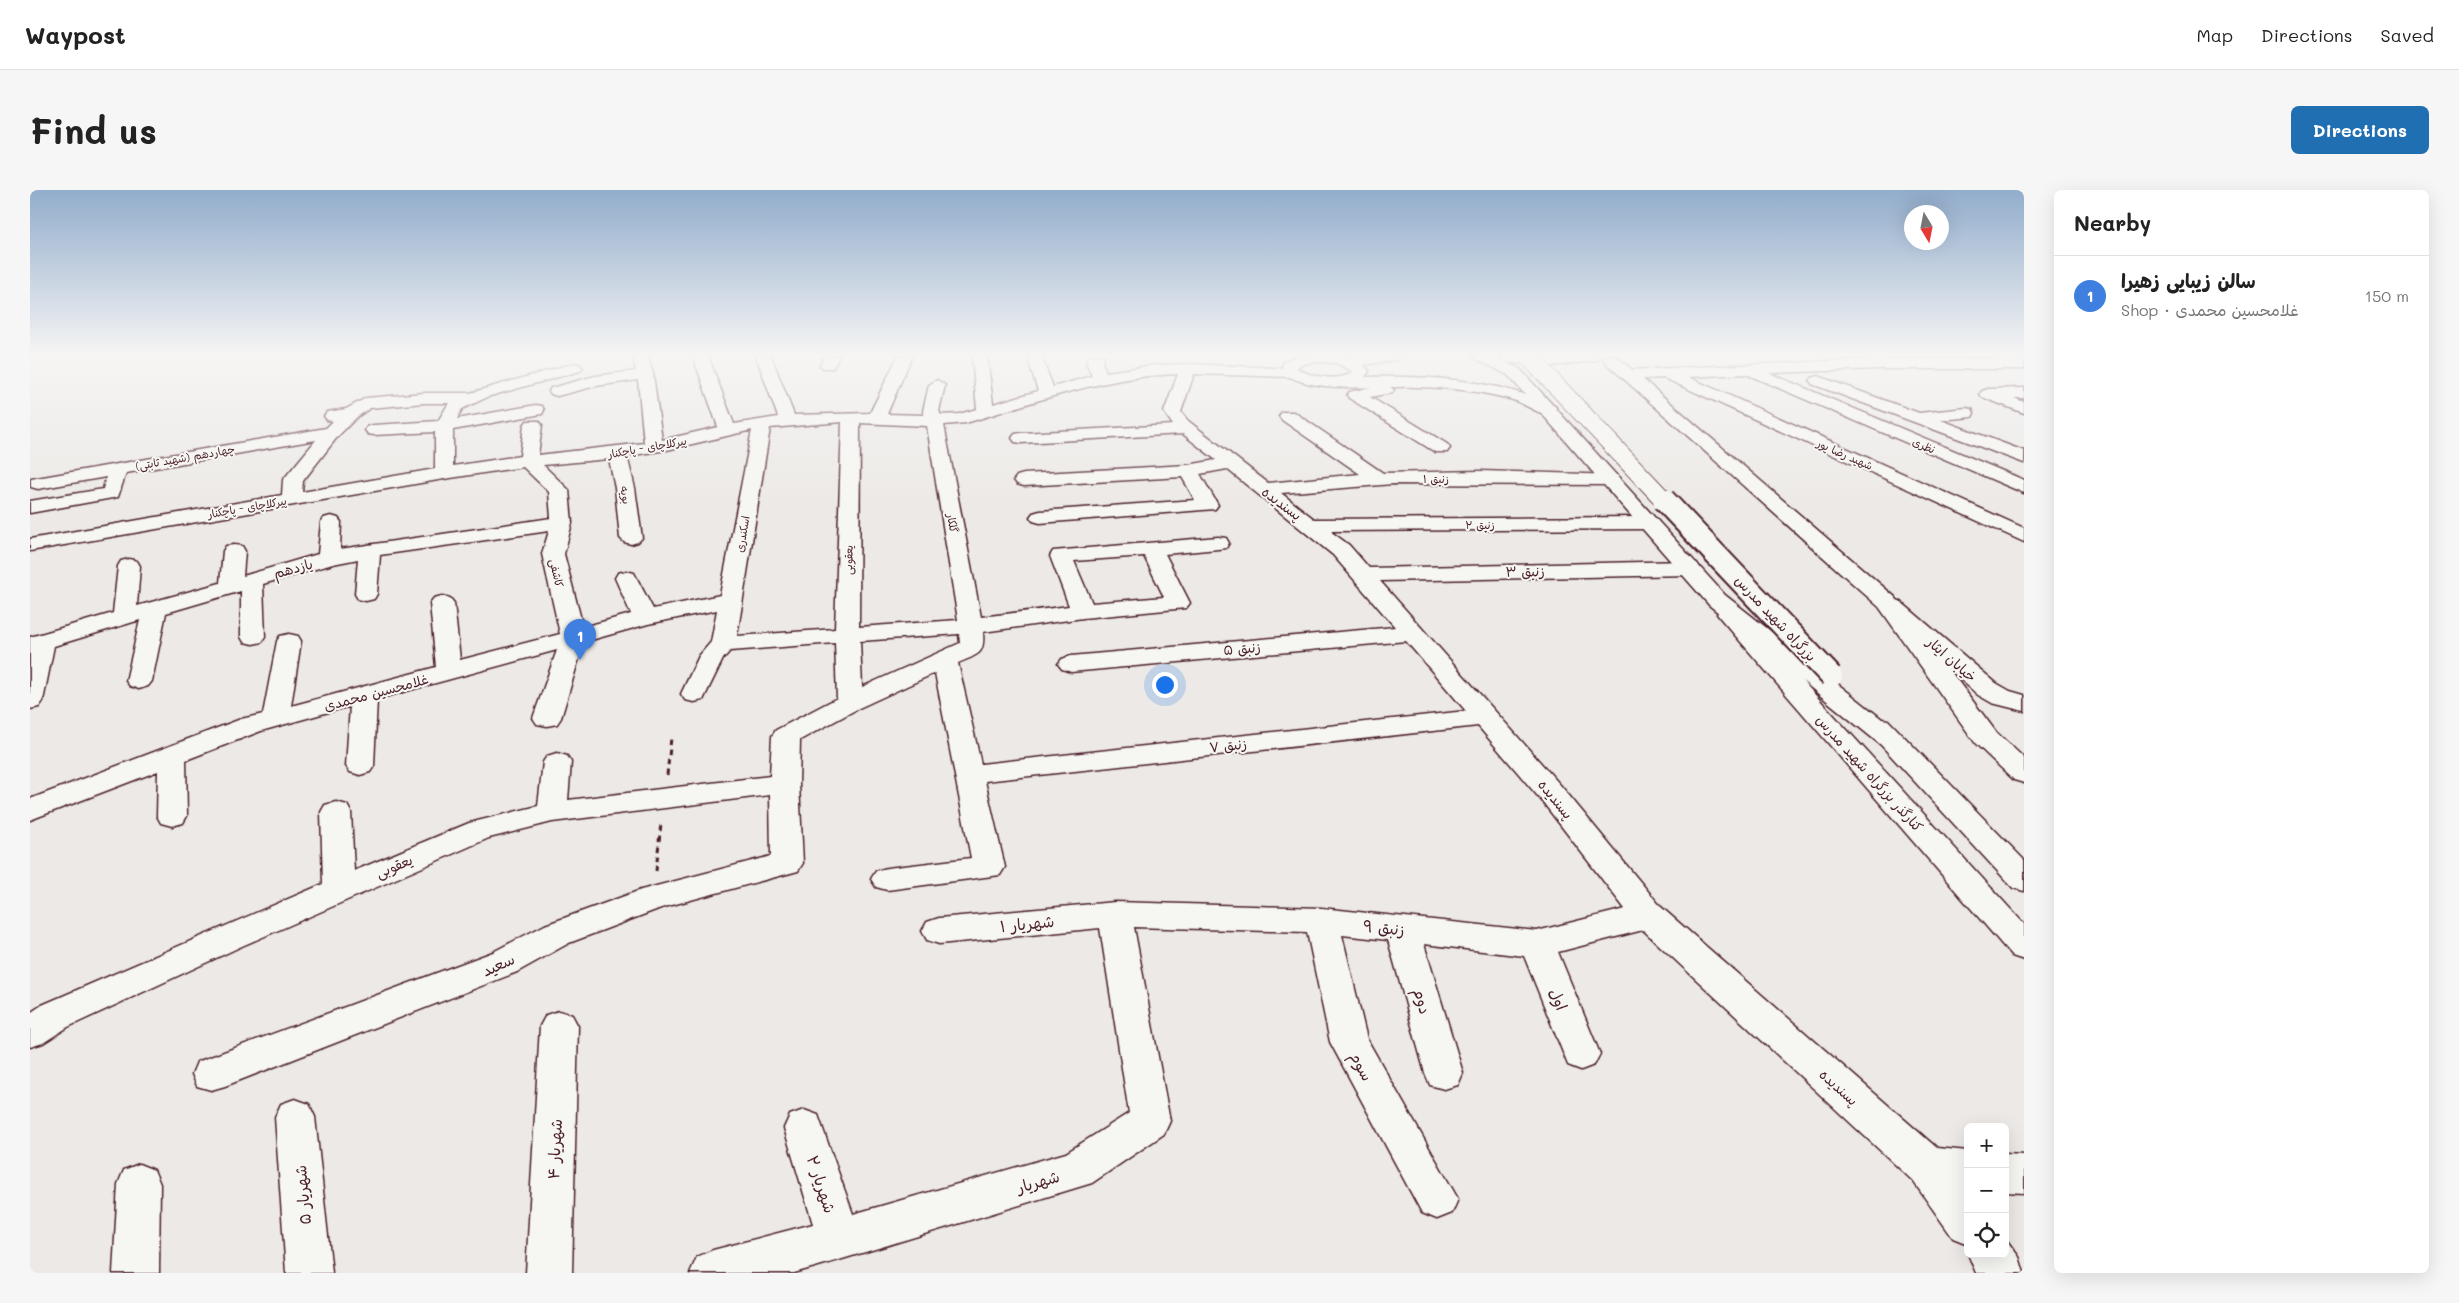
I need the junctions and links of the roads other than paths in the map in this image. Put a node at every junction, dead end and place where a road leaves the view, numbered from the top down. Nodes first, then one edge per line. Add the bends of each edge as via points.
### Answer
1 (361, 407) edge
2 (455, 407) edge
3 (649, 407) edge
4 (719, 407) edge
5 (782, 407) edge
6 (881, 407) edge
7 (932, 407) edge
8 (985, 407) edge
9 (1005, 407) edge
10 (1174, 407) edge
11 (1372, 407) edge
12 (1541, 407) edge
13 (1546, 407) edge
14 (1576, 407) edge
15 (1664, 407) edge
16 (1740, 407) edge
17 (1833, 407) edge
18 (1885, 407) edge
19 (1549, 410) junction
20 (986, 412) junction
21 (351, 413) junction
22 (1966, 413) dead end
23 (1288, 416) dead end
24 (851, 417) junction
25 (876, 418) junction
26 (1915, 418) junction
27 (788, 421) junction
28 (935, 421) junction
29 (762, 424) junction
30 (444, 426) junction
31 (1187, 429) junction
32 (252, 430) dead end
33 (374, 430) dead end
34 (728, 430) junction
35 (332, 432) junction
36 (1022, 438) dead end
37 (654, 447) junction
38 (1441, 448) dead end
39 (617, 452) junction
40 (2024, 457) edge
41 (528, 462) junction
42 (1231, 463) junction
43 (118, 469) junction
44 (1188, 471) junction
45 (444, 473) junction
46 (1378, 478) junction
47 (1610, 479) junction
48 (1024, 480) dead end
49 (38, 483) dead end
50 (2024, 488) edge
51 (1263, 489) junction
52 (292, 499) junction
53 (30, 507) edge
54 (1040, 518) dead end
55 (331, 522) dead end
56 (1649, 523) junction
57 (562, 524) junction
58 (1311, 524) junction
59 (2024, 536) edge
60 (631, 538) dead end
61 (1218, 544) dead end
62 (30, 545) edge
63 (1152, 549) junction
64 (370, 550) junction
65 (234, 551) dead end
66 (329, 558) junction
67 (129, 566) dead end
68 (1689, 568) junction
69 (1361, 575) junction
70 (626, 578) dead end
71 (242, 582) junction
72 (366, 594) dead end
73 (730, 600) junction
74 (1717, 600) junction
75 (1887, 602) junction
76 (442, 603) dead end
77 (155, 607) junction
78 (1083, 611) junction
79 (125, 616) junction
80 (645, 618) junction
81 (972, 626) junction
82 (1412, 633) junction
83 (847, 635) junction
84 (254, 637) dead end
85 (573, 638) junction
86 (289, 641) dead end
87 (36, 643) edge
88 (723, 644) junction
89 (945, 660) junction
90 (1072, 664) dead end
91 (449, 672) junction
92 (140, 680) dead end
93 (694, 694) dead end
94 (364, 695) junction
95 (30, 701) edge
96 (850, 702) junction
97 (2024, 704) edge
98 (1485, 717) junction
99 (547, 718) dead end
100 (275, 719) junction
101 (1980, 730) junction
102 (1890, 739) junction
103 (172, 755) junction
104 (557, 762) dead end
105 (360, 766) dead end
106 (970, 774) junction
107 (2024, 774) edge
108 (784, 784) junction
109 (30, 810) edge
110 (336, 812) dead end
111 (552, 812) junction
112 (172, 816) dead end
113 (887, 879) dead end
114 (2024, 880) edge
115 (340, 890) junction
116 (1115, 914) junction
117 (1649, 916) junction
118 (1321, 920) junction
119 (1402, 929) junction
120 (939, 932) dead end
121 (1537, 944) junction
122 (2024, 946) edge
123 (560, 1026) dead end
124 (30, 1032) edge
125 (1581, 1054) dead end
126 (1444, 1073) dead end
127 (211, 1074) dead end
128 (295, 1117) dead end
129 (804, 1128) dead end
130 (1948, 1169) edge
131 (2009, 1173) edge
132 (2024, 1174) edge
133 (139, 1184) dead end
134 (1437, 1199) dead end
135 (1964, 1213) edge
136 (839, 1239) junction
137 (1993, 1258) edge
138 (136, 1273) edge
139 (309, 1273) edge
140 (548, 1273) edge
141 (713, 1273) edge
142 (2003, 1273) edge

1 - 21 main road
2 - 30 main road
3 - 37 main road
4 - 34 main road
5 - 27 main road
6 - 25 main road
7 - 28 main road
8 - 20 main road
9 - 20 main road, پیرکلاچای - پاچکنار
10 - 31 main road, پسندیده via 1172,412
11 - 38 main road
12 - 19 main road
13 - 19 main road
14 - 102 main road, بزرگراه شهید مدرس, bridge
15 - 75 main road
16 - 59 main road, شهید رضا پور
17 - 50 main road, نظری
18 - 26 main road
19 - 47 main road
20 - 28 main road, پیرکلاچای - پاچکنار
21 - 32 main road
21 - 35 main road
22 - 26 main road
23 - 46 main road
24 - 25 main road, پیرکلاچای - پاچکنار
24 - 27 main road, پیرکلاچای - پاچکنار
24 - 83 main road, یعقوبی
25 - 28 main road, پیرکلاچای - پاچکنار
26 - 40 main road
27 - 29 main road, پیرکلاچای - پاچکنار
28 - 81 main road, گلکار
29 - 34 main road, پیرکلاچای - پاچکنار
29 - 73 main road, اسکندری
30 - 33 main road
30 - 41 main road via 535,417
30 - 45 main road
31 - 36 main road
31 - 42 main road, پسندیده
34 - 37 main road, پیرکلاچای - پاچکنار
35 - 43 main road, چهاردهم (شهید ثابتی)
35 - 52 main road via 293,480
37 - 39 main road, پیرکلاچای - پاچکنار
39 - 41 main road, پیرکلاچای - پاچکنار
39 - 60 main road, بویه via 626,488
41 - 45 main road, پیرکلاچای - پاچکنار
41 - 57 main road, کاشفی via 559,490
42 - 44 main road
42 - 51 main road, پسندیده
43 - 49 main road
43 - 53 main road, چهاردهم (شهید ثابتی) via 111,493
44 - 48 main road
44 - 54 main road via 1208,505
45 - 52 main road, پیرکلاچای - پاچکنار
46 - 47 main road, زنبق ۱
46 - 51 main road, زنبق ۱ via 1324,480
47 - 56 main road
51 - 58 main road, پسندیده
52 - 62 main road, پیرکلاچای - پاچکنار
55 - 66 main road
56 - 58 main road, زنبق ۲
56 - 68 main road
57 - 64 main road, یازدهم
57 - 85 main road, کاشفی via 553,554
58 - 69 main road, پسندیده via 1340,550
61 - 63 main road
63 - 78 main road via 1061,556
63 - 78 main road via 1178,602
64 - 66 main road, یازدهم
64 - 72 main road
65 - 71 main road
66 - 71 main road, یازدهم
67 - 79 main road
68 - 69 main road, زنبق ۳
68 - 74 main road
69 - 82 main road, پسندیده
70 - 80 main road
71 - 77 main road, یازدهم
71 - 84 main road
73 - 80 main road, غلامحسین محمدی
73 - 88 main road, اسکندری
74 - 102 main road
74 - 122 main road, کنارگذر بزرگراه شهید مدرس
75 - 97 main road, خیابان ایثار via 1987,689
75 - 101 main road
76 - 91 main road
77 - 79 main road, یازدهم
77 - 92 main road
78 - 81 main road
79 - 87 main road, یازدهم
80 - 85 main road, غلامحسین محمدی
81 - 83 main road
81 - 89 main road via 972,646
82 - 90 main road, زنبق ۵
82 - 98 main road, پسندیده
83 - 88 main road
83 - 96 main road, یعقوبی
85 - 91 main road, غلامحسین محمدی
85 - 99 main road
86 - 100 main road
87 - 95 main road
88 - 93 main road via 712,656
89 - 96 main road
89 - 106 main road
91 - 94 main road, غلامحسین محمدی
94 - 100 main road, غلامحسین محمدی
94 - 105 main road
96 - 108 main road via 786,736
97 - 101 main road, خیابان ایثار via 1985,711 1980,719
98 - 106 main road, زنبق ۷
98 - 117 main road, پسندیده via 1552,794
100 - 103 main road, غلامحسین محمدی
101 - 107 main road
102 - 114 main road, بزرگراه شهید مدرس
103 - 109 main road, غلامحسین محمدی
103 - 112 main road
104 - 111 main road
106 - 113 main road via 989,867
108 - 111 main road, یعقوبی
108 - 127 main road, سعید via 787,864 653,898 557,934 505,962
110 - 115 main road
111 - 115 main road, یعقوبی via 480,830
115 - 124 main road, یعقوبی via 55,1016
116 - 118 main road, زنبق ۹
116 - 120 main road, شهریار ۱
116 - 136 main road, شهریار via 1150,1121 1077,1169
117 - 121 main road, زنبق ۹
117 - 130 main road, پسندیده
118 - 119 main road, زنبق ۹
118 - 134 main road, سوم via 1349,1042
119 - 121 main road, زنبق ۹
119 - 126 main road, دوم
121 - 125 main road, اول
123 - 140 main road, شهریار ۴
128 - 139 main road, شهریار ۵
129 - 136 main road, شهریار ۲
130 - 135 main road, پسندیده
131 - 132 main road
133 - 138 main road
136 - 141 main road, شهریار
137 - 142 main road

